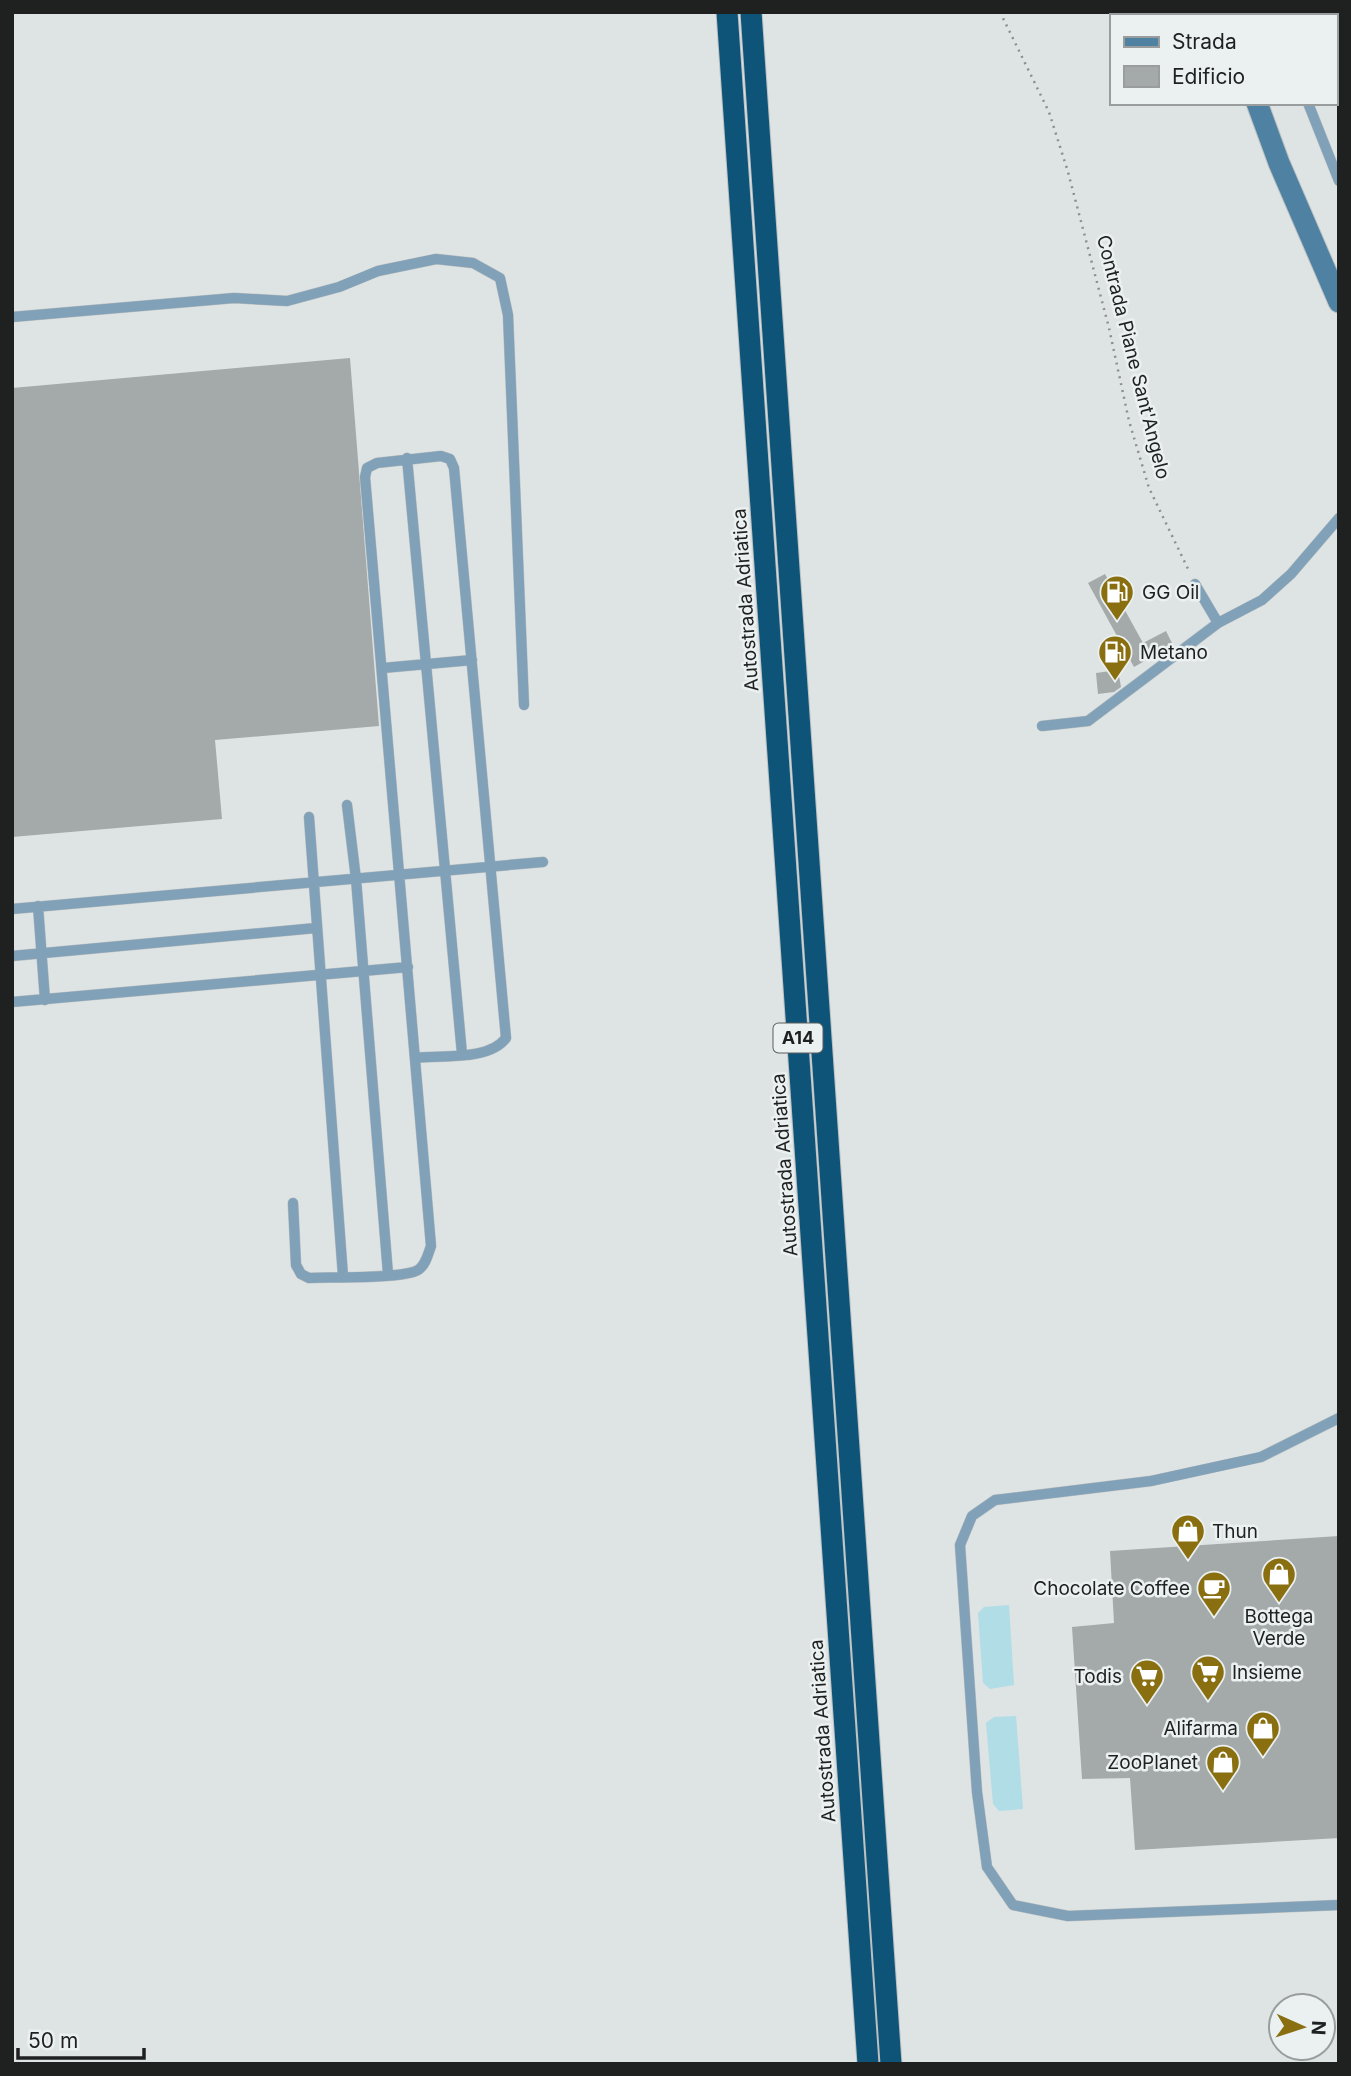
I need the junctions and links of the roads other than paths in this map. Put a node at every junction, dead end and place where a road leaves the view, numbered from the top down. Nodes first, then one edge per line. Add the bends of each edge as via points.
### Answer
1 (727, 12) edge
2 (751, 12) edge
3 (1258, 105) edge
4 (1309, 105) edge
5 (1339, 181) edge
6 (1339, 302) edge
7 (12, 317) edge
8 (407, 458) junction
9 (1339, 518) edge
10 (1339, 526) edge
11 (1315, 542) junction
12 (1195, 584) road end
13 (1218, 623) junction
14 (472, 660) junction
15 (425, 665) junction
16 (383, 668) junction
17 (524, 705) dead end
18 (1042, 726) dead end
19 (346, 805) dead end
20 (309, 817) dead end
21 (543, 862) dead end
22 (492, 867) junction
23 (444, 872) junction
24 (400, 875) junction
25 (356, 879) junction
26 (312, 883) junction
27 (38, 906) junction
28 (12, 909) edge
29 (316, 928) junction
30 (42, 954) junction
31 (12, 956) edge
32 (408, 967) junction
33 (364, 973) junction
34 (321, 977) junction
35 (44, 1000) junction
36 (12, 1002) edge
37 (462, 1054) junction
38 (415, 1058) junction
39 (293, 1203) dead end
40 (388, 1274) junction
41 (343, 1276) junction
42 (1339, 1418) edge
43 (1339, 1905) edge
44 (868, 2064) edge
45 (891, 2064) edge

1 - 44 highway, Autostrada Adriatica / A14
2 - 45 highway, A14
3 - 6 main road
4 - 5 lane
7 - 17 lane via 222,299 287,300 378,271 436,259 473,262 500,278 508,316
8 - 14 lane via 441,456 450,459 454,468
8 - 15 lane
8 - 16 lane via 377,463 367,468 365,477
9 - 11 lane
10 - 11 lane
11 - 13 lane via 1291,574 1262,600
12 - 13 lane
13 - 18 lane via 1088,721
14 - 15 lane
14 - 22 lane
15 - 16 lane
15 - 23 lane
16 - 24 lane
19 - 25 lane
20 - 26 lane
21 - 22 lane
22 - 23 lane
22 - 37 lane via 506,1038 487,1052
23 - 24 lane
23 - 37 lane
24 - 25 lane
24 - 32 lane
25 - 26 lane
25 - 33 lane
26 - 27 lane
26 - 29 lane
27 - 28 lane
27 - 30 lane
29 - 30 lane
29 - 34 lane
30 - 31 lane
30 - 35 lane
32 - 33 lane
32 - 38 lane
33 - 34 lane
33 - 40 lane
34 - 35 lane
34 - 41 lane
35 - 36 lane
37 - 38 lane
38 - 40 lane via 431,1246 419,1269
39 - 41 lane via 296,1265 301,1274 309,1278
40 - 41 lane
42 - 43 lane via 1261,1457 1151,1481 995,1500 972,1516 960,1545 977,1792 987,1867 1013,1905 1068,1916

